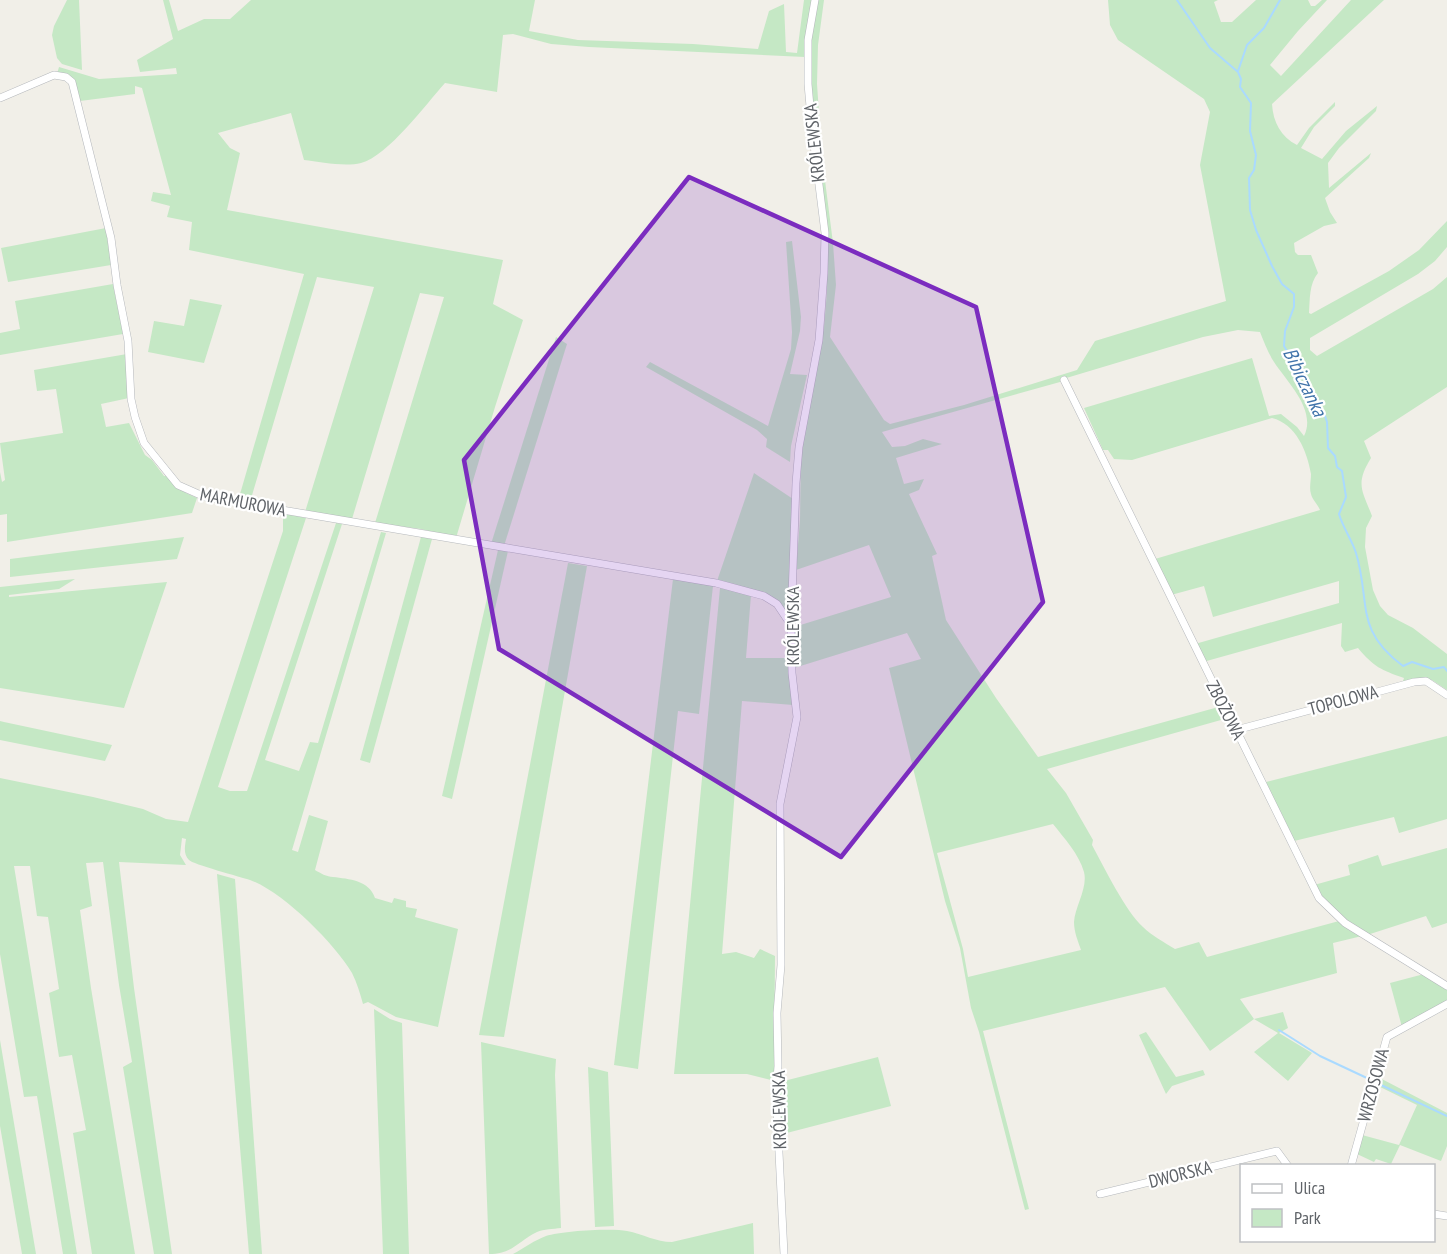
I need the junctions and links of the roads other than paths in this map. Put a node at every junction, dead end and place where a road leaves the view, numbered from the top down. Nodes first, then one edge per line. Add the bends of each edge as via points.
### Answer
1 (815, 0) edge
2 (0, 98) edge
3 (1064, 380) dead end
4 (791, 625) junction
5 (1447, 695) edge
6 (1236, 730) junction
7 (1447, 986) edge
8 (1447, 1004) edge
9 (1287, 1164) edge
10 (1352, 1164) edge
11 (1100, 1194) dead end
12 (784, 1254) edge

1 - 4 street, KRÓLEWSKA via 808,40 808,84 825,233 824,273 819,340 798,447
2 - 4 street, MARMUROWA via 54,75 72,82 111,238 128,341 135,417 144,443 178,485 205,497 716,583 764,596 777,604
3 - 6 street, ZBOŻOWA
4 - 12 street, KRÓLEWSKA via 797,717 780,804 782,965 776,1030
5 - 6 street, TOPOLOWA via 1426,681 1414,682
6 - 7 street, ZBOŻOWA via 1324,904 1345,923
8 - 10 street, WRZOSOWA via 1387,1036
9 - 11 street, DWORSKA via 1277,1151

